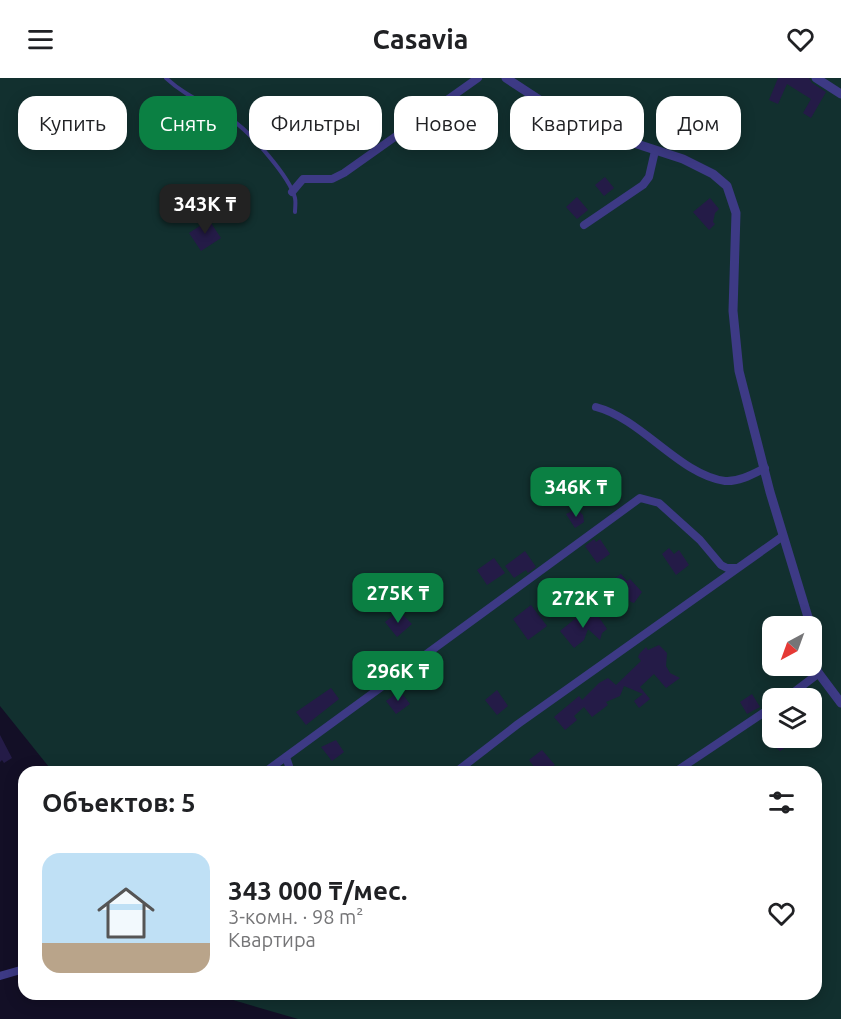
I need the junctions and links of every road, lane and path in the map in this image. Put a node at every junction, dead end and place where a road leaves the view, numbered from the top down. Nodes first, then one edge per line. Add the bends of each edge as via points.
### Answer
1 (166, 78) edge
2 (478, 78) edge
3 (506, 78) edge
4 (816, 78) edge
5 (841, 94) edge
6 (655, 150) junction
7 (292, 192) junction
8 (295, 212) dead end
9 (584, 225) dead end
10 (596, 407) dead end
11 (765, 468) junction
12 (783, 536) junction
13 (736, 568) junction
14 (808, 616) edge
15 (816, 676) edge
16 (821, 676) edge
17 (800, 688) edge
18 (841, 703) edge
19 (762, 714) edge
20 (286, 757) junction
21 (273, 766) edge
22 (289, 766) edge
23 (464, 766) edge
24 (684, 766) edge
25 (18, 971) edge
26 (0, 976) edge

1 - 7 lane via 180,92 239,126
2 - 7 street via 369,157 332,178 303,179
3 - 6 street via 567,118
4 - 5 street
6 - 9 street via 649,177 643,185
6 - 11 street via 703,168 722,181 730,193 736,213 735,346
7 - 8 lane
10 - 11 street via 624,418 708,475 725,481 740,480
11 - 12 street
12 - 13 street
12 - 14 street
13 - 20 street via 721,565 660,503 640,498
13 - 23 street
15 - 17 street
16 - 18 street
19 - 24 street
20 - 21 street
20 - 22 street
25 - 26 street

